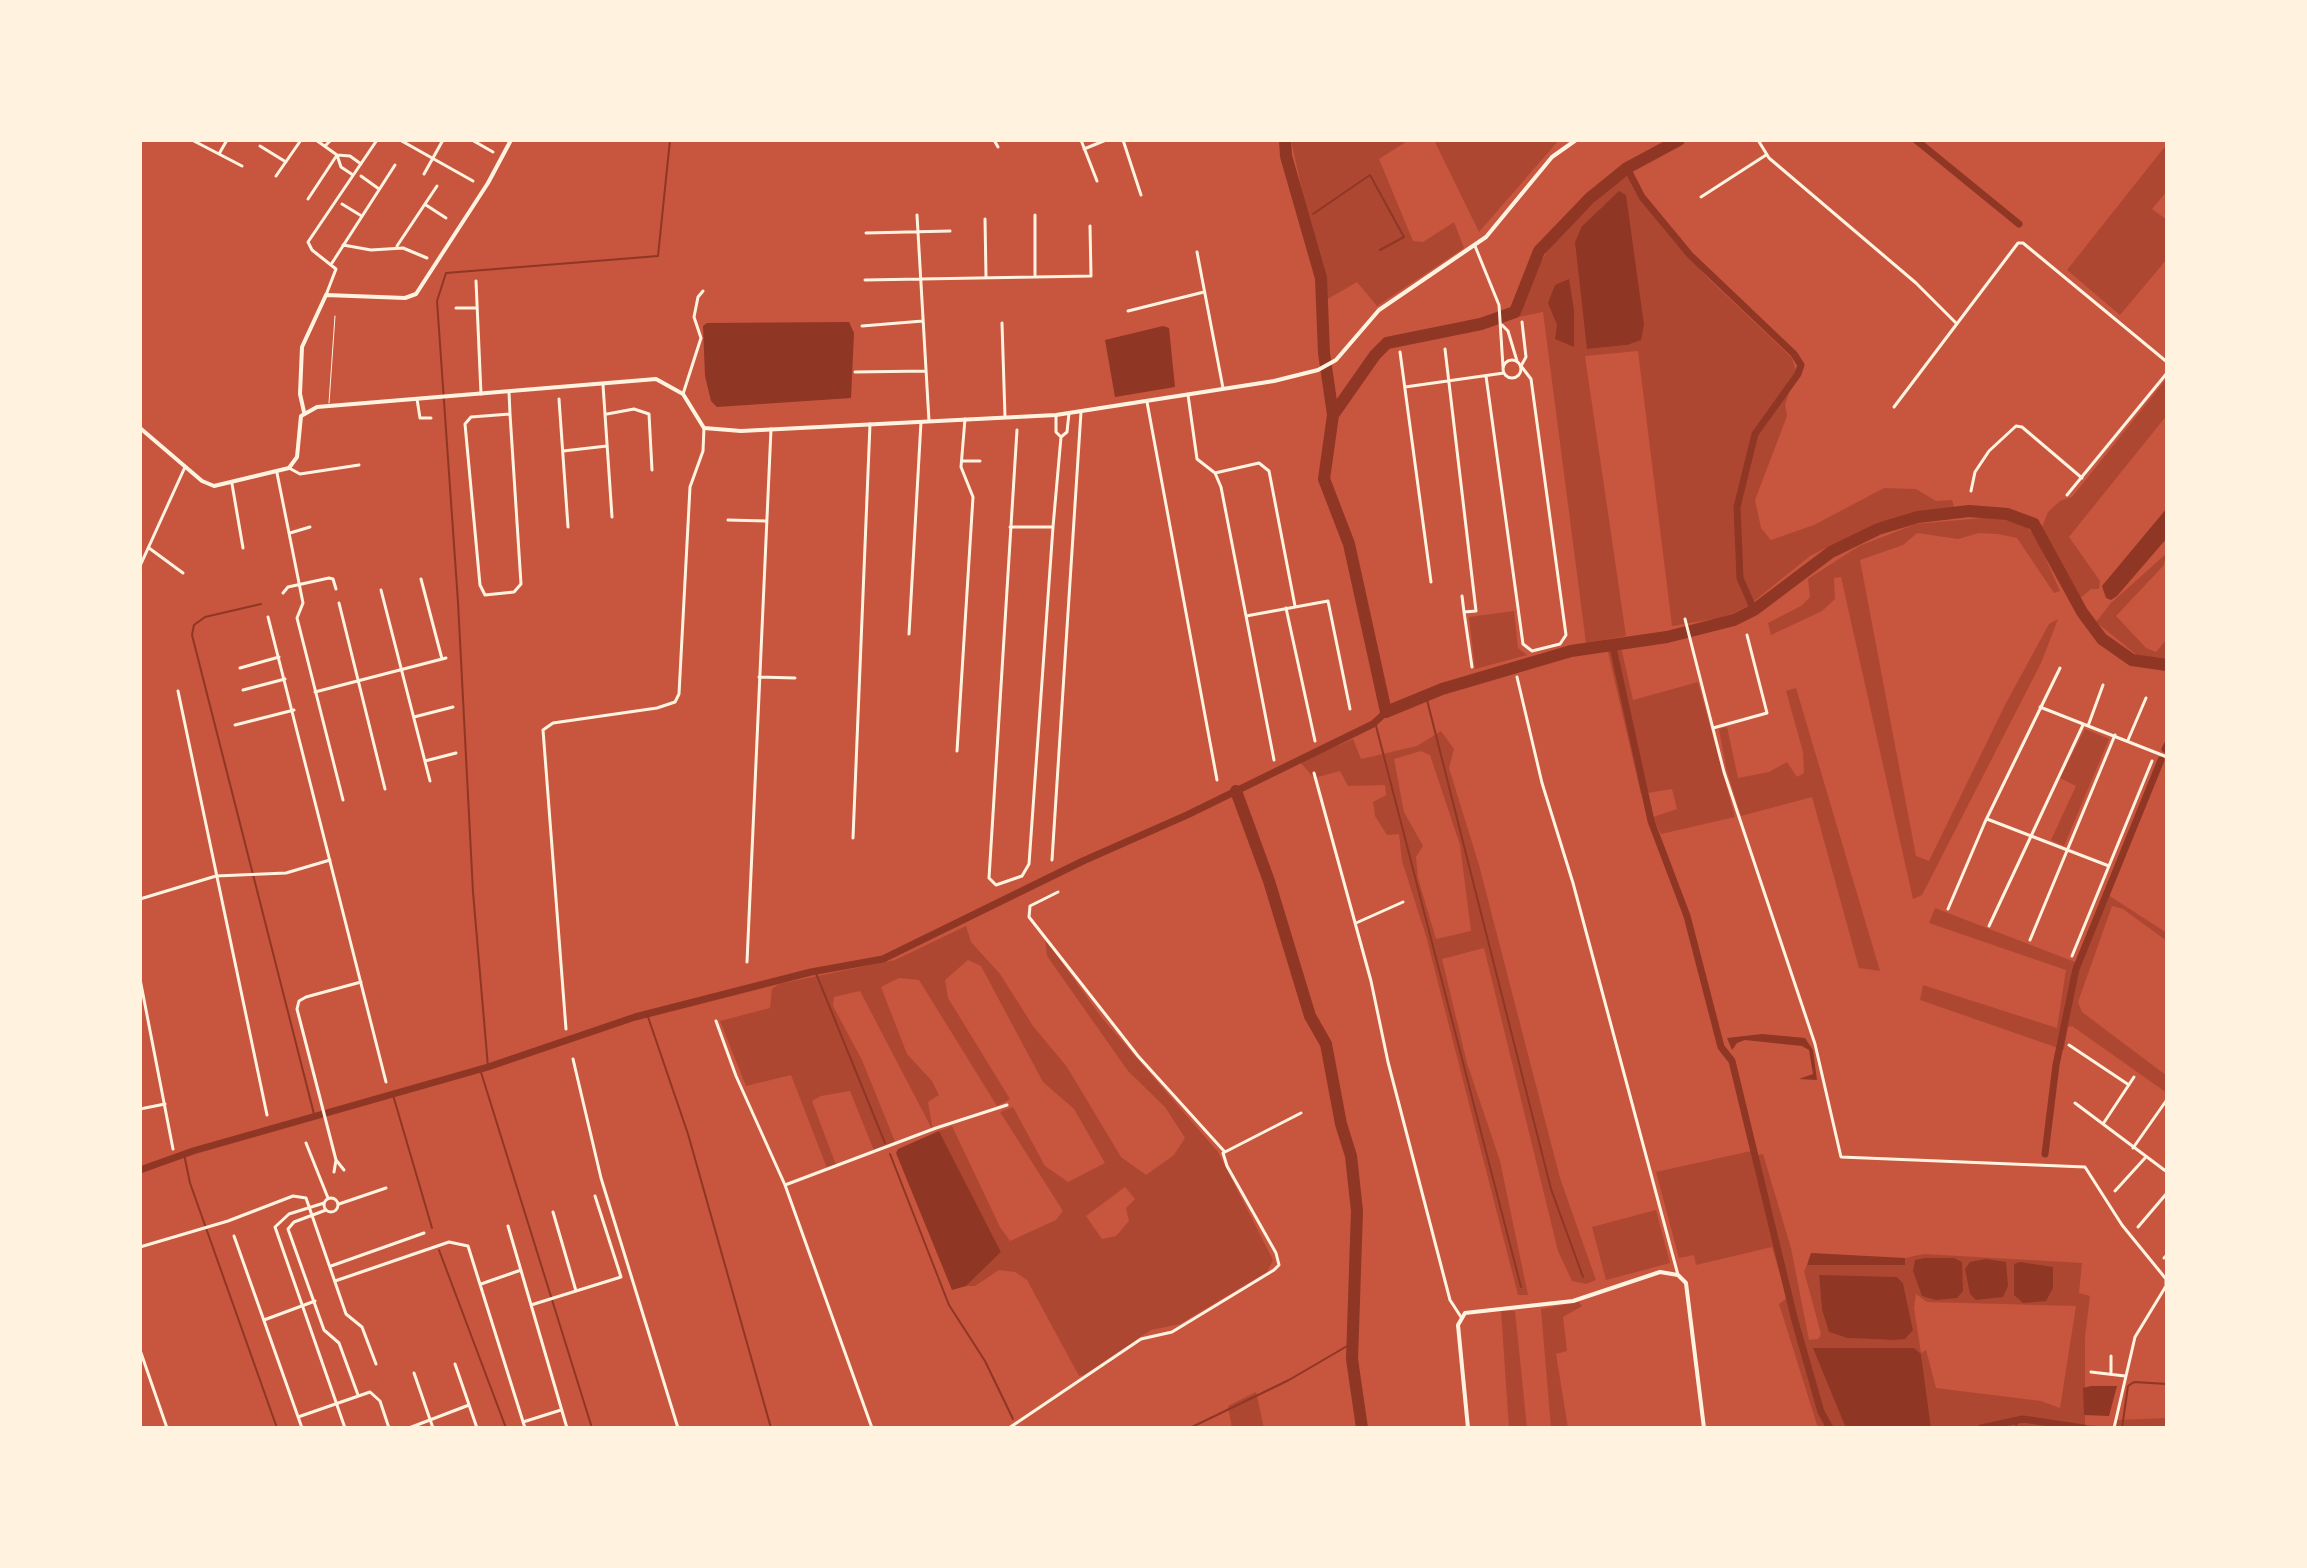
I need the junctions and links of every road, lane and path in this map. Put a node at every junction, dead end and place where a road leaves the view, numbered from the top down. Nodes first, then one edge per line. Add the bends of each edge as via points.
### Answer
1 (192, 140) edge
2 (227, 140) edge
3 (301, 140) edge
4 (316, 140) edge
5 (331, 140) edge
6 (377, 140) edge
7 (400, 140) edge
8 (443, 140) edge
9 (472, 140) edge
10 (511, 140) edge
11 (994, 140) edge
12 (1081, 140) edge
13 (1106, 140) edge
14 (1123, 140) edge
15 (1576, 140) edge
16 (1758, 140) edge
17 (260, 146) dead end
18 (325, 146) junction
19 (998, 147) dead end
20 (1084, 149) junction
21 (493, 152) dead end
22 (219, 154) junction
23 (337, 155) junction
24 (1766, 155) junction
25 (431, 160) junction
26 (286, 162) junction
27 (361, 164) junction
28 (395, 165) dead end
29 (242, 166) dead end
30 (424, 174) dead end
31 (353, 175) junction
32 (276, 176) dead end
33 (361, 176) dead end
34 (473, 181) dead end
35 (1097, 181) dead end
36 (437, 186) dead end
37 (379, 189) junction
38 (1141, 195) dead end
39 (1701, 197) dead end
40 (308, 199) dead end
41 (342, 204) dead end
42 (425, 204) junction
43 (360, 215) junction
44 (917, 215) dead end
45 (1035, 215) dead end
46 (446, 218) dead end
47 (985, 219) dead end
48 (1090, 226) dead end
49 (950, 231) dead end
50 (866, 233) dead end
51 (917, 233) junction
52 (343, 245) junction
53 (1475, 246) junction
54 (396, 247) junction
55 (1197, 252) dead end
56 (427, 258) dead end
57 (332, 263) junction
58 (986, 276) junction
59 (1035, 276) junction
60 (865, 280) dead end
61 (920, 280) junction
62 (476, 281) dead end
63 (703, 291) dead end
64 (1204, 292) junction
65 (326, 295) junction
66 (456, 308) dead end
67 (477, 308) junction
68 (1128, 311) dead end
69 (335, 316) dead end
70 (923, 321) junction
71 (1522, 322) dead end
72 (1002, 323) dead end
73 (1501, 323) junction
74 (1956, 323) junction
75 (862, 326) dead end
76 (1445, 349) dead end
77 (1400, 352) dead end
78 (1517, 361) junction
79 (2167, 362) edge
80 (1521, 366) junction
81 (1503, 367) junction
82 (926, 371) junction
83 (855, 372) dead end
84 (1504, 373) junction
85 (2167, 373) edge
86 (1486, 376) junction
87 (1448, 381) junction
88 (603, 383) junction
89 (1405, 387) junction
90 (1223, 388) junction
91 (509, 392) junction
92 (481, 394) junction
93 (683, 394) junction
94 (1188, 394) junction
95 (417, 399) junction
96 (559, 399) dead end
97 (1147, 402) junction
98 (329, 406) junction
99 (1894, 407) dead end
100 (304, 412) junction
101 (1081, 412) junction
102 (1069, 413) junction
103 (510, 414) junction
104 (605, 414) junction
105 (1056, 415) junction
106 (1005, 417) junction
107 (431, 418) dead end
108 (965, 419) junction
109 (921, 421) junction
110 (929, 421) junction
111 (870, 424) junction
112 (140, 428) edge
113 (704, 428) junction
114 (771, 429) junction
115 (1017, 430) dead end
116 (1061, 437) junction
117 (607, 446) junction
118 (563, 451) junction
119 (962, 461) junction
120 (980, 461) dead end
121 (359, 465) dead end
122 (185, 467) junction
123 (289, 468) junction
124 (652, 470) dead end
125 (277, 473) junction
126 (1215, 473) junction
127 (2082, 478) junction
128 (232, 484) junction
129 (1971, 491) dead end
130 (2067, 495) dead end
131 (612, 517) dead end
132 (728, 520) dead end
133 (766, 521) junction
134 (310, 527) dead end
135 (568, 527) dead end
136 (1010, 527) junction
137 (1053, 527) junction
138 (290, 533) junction
139 (149, 548) junction
140 (243, 548) dead end
141 (140, 566) edge
142 (183, 573) dead end
143 (421, 579) dead end
144 (1431, 582) dead end
145 (300, 584) junction
146 (336, 589) dead end
147 (381, 590) dead end
148 (283, 593) dead end
149 (1462, 596) dead end
150 (339, 603) dead end
151 (1295, 606) junction
152 (1285, 608) junction
153 (1464, 612) junction
154 (1246, 616) junction
155 (268, 617) dead end
156 (1685, 619) dead end
157 (909, 634) dead end
158 (1747, 635) dead end
159 (279, 657) junction
160 (1472, 667) dead end
161 (240, 668) dead end
162 (2060, 668) dead end
163 (401, 670) junction
164 (757, 677) junction
165 (1517, 677) dead end
166 (795, 678) dead end
167 (285, 679) junction
168 (359, 682) junction
169 (2103, 685) dead end
170 (243, 690) dead end
171 (178, 691) dead end
172 (315, 692) junction
173 (2146, 698) dead end
174 (453, 707) dead end
175 (2040, 707) junction
176 (1350, 709) dead end
177 (294, 710) junction
178 (413, 717) junction
179 (235, 725) dead end
180 (2085, 726) junction
181 (1713, 728) junction
182 (2115, 735) junction
183 (2128, 740) junction
184 (1315, 741) dead end
185 (957, 751) dead end
186 (456, 753) dead end
187 (2167, 757) edge
188 (1274, 760) dead end
189 (425, 761) junction
190 (2152, 761) dead end
191 (1314, 773) dead end
192 (1217, 780) dead end
193 (430, 781) dead end
194 (385, 789) dead end
195 (343, 800) dead end
196 (1987, 819) junction
197 (2030, 835) junction
198 (853, 838) dead end
199 (2069, 851) junction
200 (330, 860) junction
201 (1052, 860) dead end
202 (2109, 866) junction
203 (216, 876) junction
204 (1058, 892) dead end
205 (140, 899) edge
206 (1403, 902) dead end
207 (1948, 909) dead end
208 (1356, 923) junction
209 (1989, 926) dead end
210 (2030, 940) dead end
211 (2072, 956) dead end
212 (747, 962) dead end
213 (140, 979) edge
214 (361, 982) junction
215 (716, 1021) dead end
216 (566, 1029) dead end
217 (2069, 1045) dead end
218 (573, 1059) dead end
219 (2134, 1077) dead end
220 (386, 1082) dead end
221 (2129, 1085) junction
222 (2166, 1101) edge
223 (2075, 1103) dead end
224 (165, 1104) junction
225 (1007, 1105) dead end
226 (140, 1109) edge
227 (1301, 1113) dead end
228 (267, 1115) dead end
229 (2103, 1124) junction
230 (306, 1143) dead end
231 (2133, 1148) junction
232 (173, 1149) dead end
233 (1224, 1151) junction
234 (2146, 1157) junction
235 (336, 1160) junction
236 (344, 1170) dead end
237 (2167, 1171) edge
238 (334, 1172) dead end
239 (785, 1185) junction
240 (386, 1188) dead end
241 (2115, 1191) dead end
242 (2167, 1193) edge
243 (595, 1196) dead end
244 (328, 1198) junction
245 (324, 1203) junction
246 (339, 1204) junction
247 (311, 1206) junction
248 (326, 1210) junction
249 (553, 1212) dead end
250 (314, 1214) junction
251 (283, 1217) junction
252 (290, 1224) junction
253 (508, 1226) dead end
254 (2138, 1227) dead end
255 (424, 1233) dead end
256 (234, 1236) dead end
257 (140, 1247) edge
258 (331, 1266) junction
259 (521, 1270) junction
260 (1678, 1275) junction
261 (335, 1281) junction
262 (481, 1284) junction
263 (576, 1291) junction
264 (315, 1301) junction
265 (531, 1305) junction
266 (302, 1306) junction
267 (1461, 1317) junction
268 (264, 1320) junction
269 (140, 1350) edge
270 (2111, 1356) dead end
271 (376, 1364) dead end
272 (455, 1364) dead end
273 (2091, 1372) dead end
274 (414, 1373) dead end
275 (2111, 1374) junction
276 (2125, 1376) junction
277 (358, 1395) junction
278 (336, 1403) junction
279 (469, 1405) junction
280 (562, 1410) junction
281 (298, 1417) junction
282 (430, 1420) junction
283 (523, 1422) junction
284 (167, 1428) edge
285 (302, 1428) edge
286 (345, 1428) edge
287 (389, 1428) edge
288 (409, 1428) edge
289 (433, 1428) edge
290 (477, 1428) edge
291 (525, 1428) edge
292 (567, 1428) edge
293 (678, 1428) edge
294 (872, 1428) edge
295 (1009, 1428) edge
296 (1468, 1428) edge
297 (1704, 1428) edge
298 (2114, 1428) edge

1 - 22 street
2 - 22 street
3 - 26 street
4 - 18 street
5 - 18 street
6 - 27 street
7 - 25 street
8 - 25 street
9 - 21 street
10 - 65 street via 420,290 405,298
11 - 19 street
12 - 20 street
13 - 20 street
14 - 38 street
15 - 53 street via 1552,157
16 - 24 street
17 - 26 street
18 - 23 street
20 - 35 street
22 - 29 street
23 - 27 street
23 - 31 street via 341,167
23 - 40 street
24 - 39 street
24 - 74 street
25 - 30 street
25 - 34 street
26 - 32 street
27 - 31 street
28 - 37 street
31 - 57 street via 308,242
33 - 37 street
36 - 42 street
37 - 43 street
41 - 43 street
42 - 46 street
42 - 54 street
43 - 52 street
44 - 51 street
45 - 59 street
47 - 58 street
48 - 59 street via 1091,276
49 - 51 street
50 - 51 street
51 - 61 street
52 - 54 street
52 - 57 street
53 - 73 street
53 - 90 street via 1379,310 1329,365
54 - 56 street
55 - 64 street
57 - 65 street via 336,274
58 - 59 street
58 - 61 street
60 - 61 street
61 - 70 street
62 - 67 street
63 - 93 street via 694,317 701,338
64 - 68 street
64 - 90 street
65 - 100 street via 302,347
66 - 67 street
67 - 92 street
69 - 98 lane
70 - 75 street
70 - 82 street
71 - 80 street via 1526,357
72 - 106 street
73 - 78 street
73 - 81 street
74 - 79 street via 2010,251 2023,243
74 - 99 street
76 - 87 street
77 - 89 street
78 - 80 street
78 - 81 street via 1509,360
80 - 84 street via 1517,376
80 - 86 street via 1531,379 1566,635 1560,644 1532,651 1523,644
81 - 84 street
82 - 83 street
82 - 110 street
84 - 86 street
85 - 127 street
86 - 87 street
87 - 89 street
87 - 153 street via 1476,611
88 - 91 street
88 - 93 street via 656,379
88 - 104 street
89 - 144 street
90 - 94 street
91 - 92 street
91 - 103 street
92 - 95 street
93 - 113 street
94 - 97 street
94 - 126 street via 1197,459
95 - 98 street
95 - 107 street via 420,418
96 - 118 street
97 - 101 street
97 - 192 street
98 - 100 street
100 - 123 street via 297,457
101 - 102 street
101 - 201 street
102 - 105 street
102 - 116 street via 1067,432
103 - 103 street via 521,584 514,592 485,595 465,424 471,417
104 - 117 street
104 - 124 street via 634,409 649,414
105 - 106 street
105 - 116 street
106 - 108 street
108 - 110 street
108 - 119 street
109 - 110 street
109 - 111 street
109 - 157 street
111 - 114 street
111 - 198 street
112 - 122 street
113 - 114 street
113 - 216 street via 703,451 690,487 675,702 553,723 543,730
114 - 133 street
115 - 136 street
116 - 137 street
117 - 118 street
117 - 131 street
118 - 135 street
119 - 120 street
119 - 185 street via 973,497
121 - 123 street via 300,474
122 - 128 street via 208,485
122 - 139 street
123 - 125 street
125 - 128 street
125 - 138 street
126 - 151 street via 1259,463 1269,471
126 - 154 street
127 - 129 street via 2016,426 1989,451 1975,472
127 - 130 street
128 - 140 street
132 - 133 street
133 - 164 street
134 - 138 street
136 - 137 street
136 - 137 street via 989,878 996,885 1022,876 1029,864
138 - 145 street
139 - 141 street
139 - 142 street
143 - 163 street via 444,658
145 - 146 street via 333,579
145 - 148 street
145 - 172 street via 303,603 297,618
147 - 163 street
149 - 153 street
150 - 168 street
151 - 152 street
151 - 176 street via 1323,600 1331,606
152 - 154 street
152 - 184 street
153 - 160 street
154 - 188 street
155 - 159 street
156 - 181 street
158 - 181 street via 1767,713
159 - 161 street
159 - 167 street
162 - 175 street
163 - 168 street
163 - 178 street
164 - 166 street
164 - 212 street
165 - 260 street
167 - 170 street
167 - 177 street
168 - 172 street
168 - 194 street
169 - 180 street
171 - 203 street
172 - 195 street
173 - 183 street
174 - 178 street
175 - 180 street
175 - 196 street
177 - 179 street
177 - 200 street
178 - 189 street
180 - 182 street
180 - 197 street
181 - 276 street via 1815,1044 1839,1153 1851,1159 2085,1167 2122,1225 2166,1279 2135,1337
182 - 183 street
182 - 199 street
183 - 187 street
186 - 189 street
189 - 193 street
190 - 202 street
191 - 208 street
196 - 197 street
196 - 207 street
197 - 199 street
197 - 209 street
199 - 202 street
199 - 210 street
200 - 203 street via 286,873
200 - 214 street
202 - 211 street
203 - 205 street
203 - 228 street
204 - 233 street via 1030,906 1029,917 1138,1056
206 - 208 street
208 - 267 street via 1450,1300
213 - 224 street
214 - 220 street
214 - 235 street via 299,1001 297,1009
215 - 239 street
217 - 221 street
218 - 293 street via 601,1178
219 - 221 street
221 - 229 street
222 - 231 street
223 - 229 street
224 - 226 street
224 - 232 street
225 - 239 street
227 - 233 street
229 - 231 street
230 - 244 street
231 - 234 street
233 - 295 street via 1279,1265 1188,1324 1141,1339
234 - 237 street
234 - 241 street
235 - 236 street
235 - 238 street
239 - 294 street
240 - 246 street
242 - 254 street
243 - 263 street via 621,1277
244 - 245 street
244 - 246 street
245 - 247 street
245 - 248 street
246 - 248 street via 335,1212
247 - 250 street
247 - 251 street
247 - 257 street via 297,1195
248 - 250 street
249 - 263 street
250 - 252 street
250 - 258 street
251 - 252 street
251 - 266 street via 276,1233
252 - 264 street
253 - 259 street
255 - 258 street
256 - 268 street
258 - 261 street
259 - 262 street
259 - 265 street
260 - 267 street via 1660,1272 1573,1301
260 - 297 street via 1686,1283 1689,1300
261 - 262 street via 456,1242 468,1246
261 - 271 street via 346,1314 362,1327
262 - 283 street
263 - 265 street
264 - 266 street
264 - 277 street via 324,1330 339,1343
265 - 280 street
266 - 268 street
266 - 278 street
267 - 296 street
268 - 281 street
269 - 284 street
270 - 275 street
272 - 279 street
273 - 275 street
274 - 282 street
275 - 276 street
276 - 298 street
277 - 278 street
277 - 287 street via 375,1394
278 - 281 street
278 - 286 street
279 - 282 street
279 - 290 street
280 - 283 street
280 - 292 street
281 - 285 street
282 - 288 street
282 - 289 street
283 - 291 street

